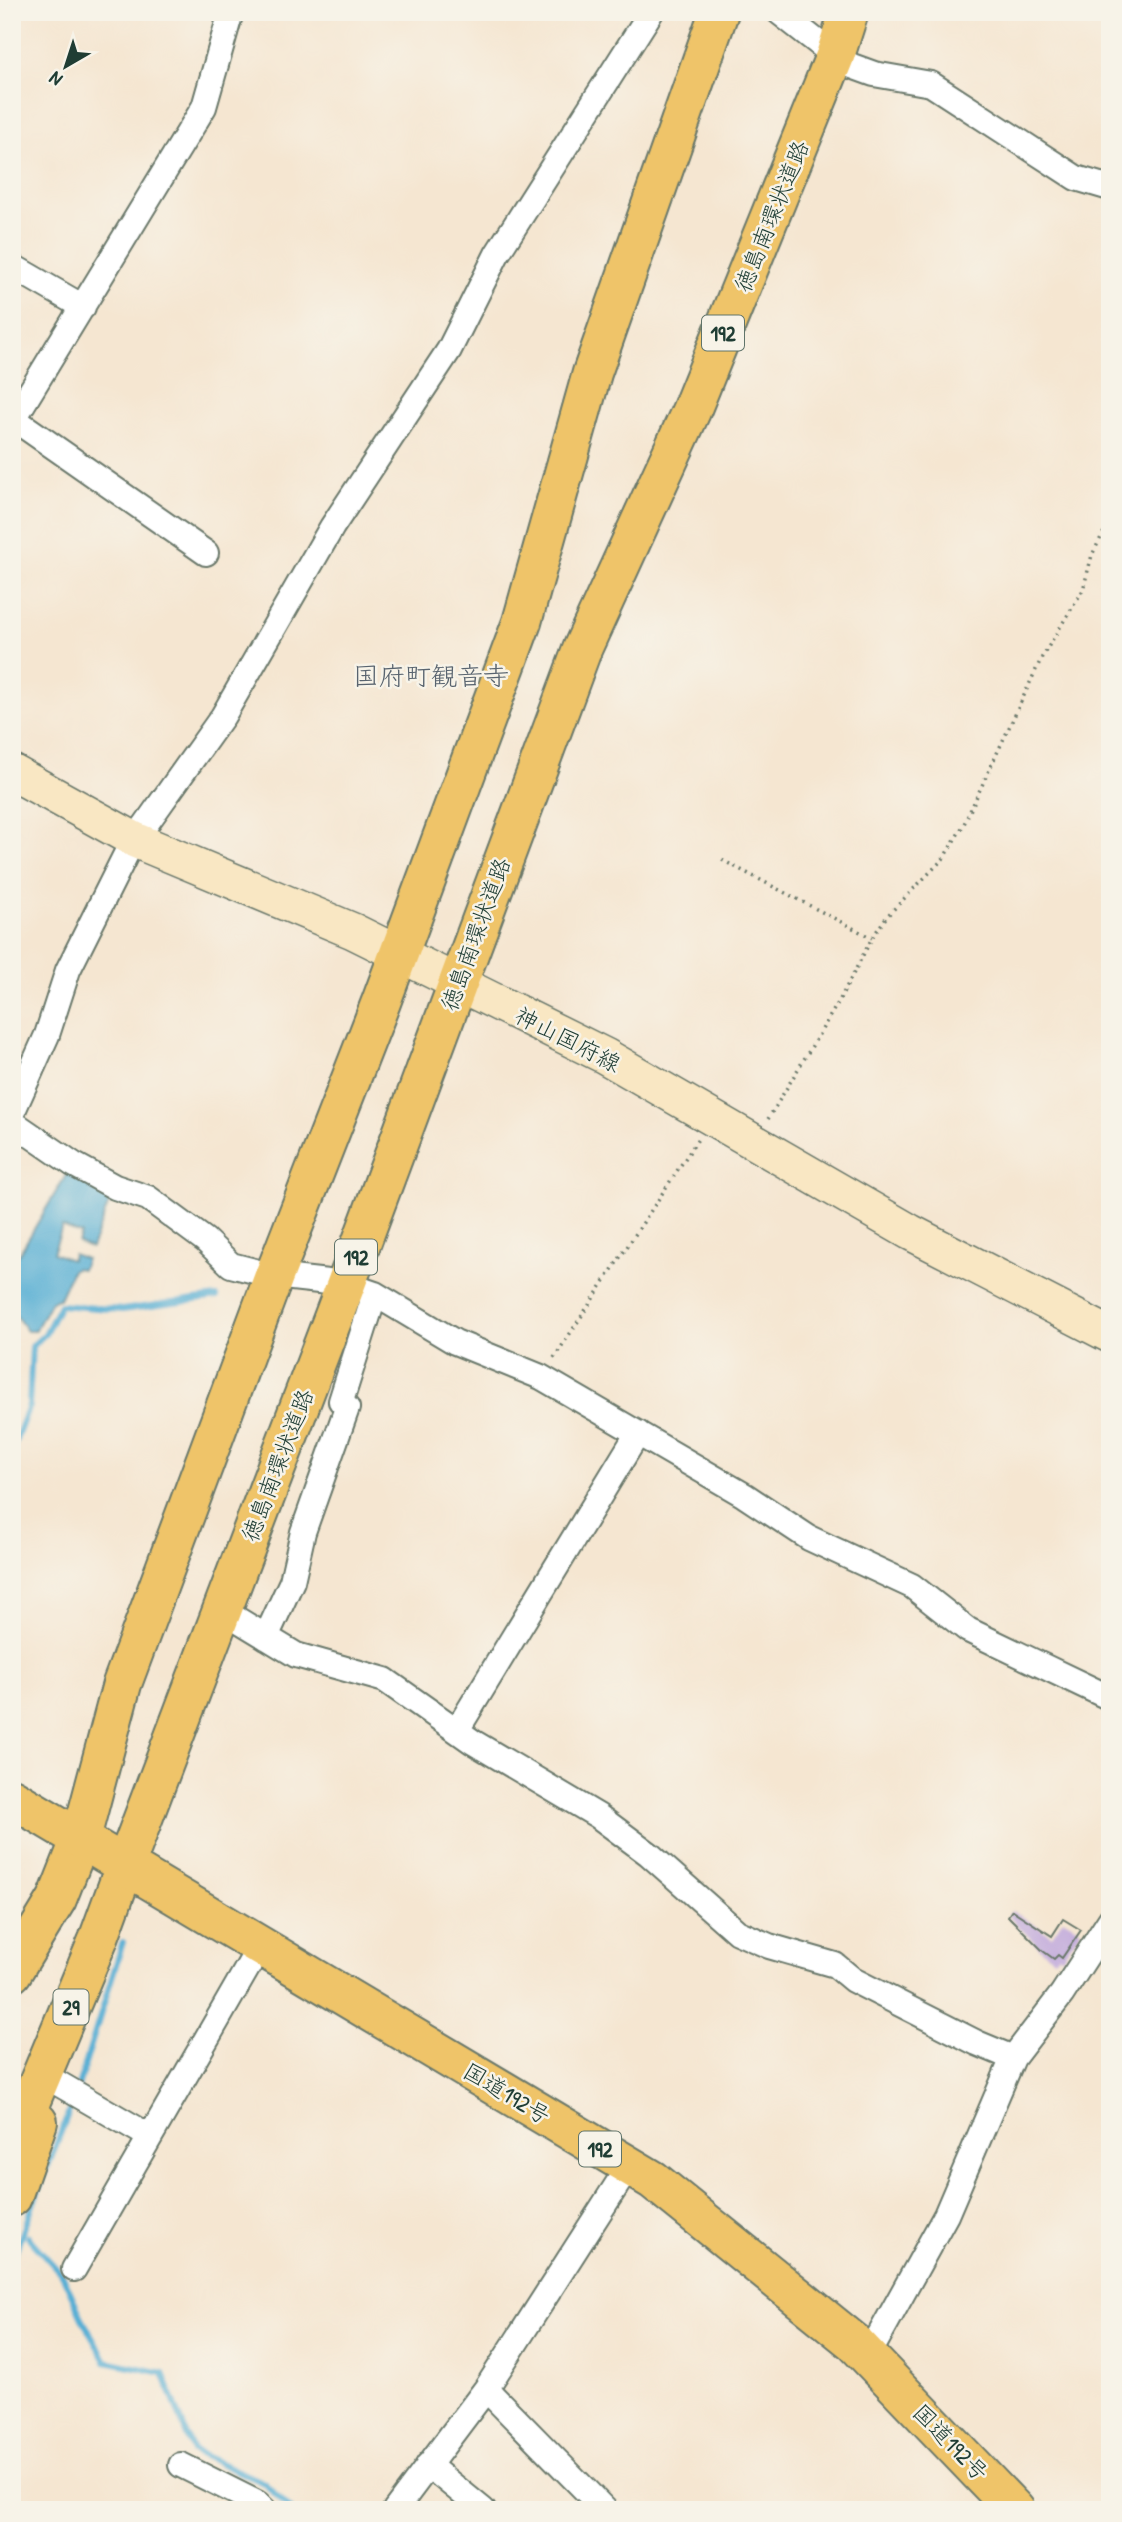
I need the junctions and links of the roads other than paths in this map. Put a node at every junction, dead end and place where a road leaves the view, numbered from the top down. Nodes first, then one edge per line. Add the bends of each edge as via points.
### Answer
1 (231, 12) edge
2 (651, 12) edge
3 (719, 12) edge
4 (779, 12) edge
5 (849, 12) edge
6 (835, 56) junction
7 (1110, 188) edge
8 (12, 266) edge
9 (83, 307) junction
10 (13, 420) edge
11 (206, 553) dead end
12 (12, 772) edge
13 (135, 840) junction
14 (399, 954) junction
15 (457, 983) junction
16 (12, 1113) edge
17 (12, 1122) edge
18 (274, 1276) junction
19 (360, 1289) junction
20 (1110, 1335) edge
21 (638, 1433) junction
22 (222, 1610) junction
23 (266, 1637) junction
24 (1110, 1699) edge
25 (457, 1730) junction
26 (12, 1798) edge
27 (81, 1838) junction
28 (125, 1866) junction
29 (1110, 1920) edge
30 (260, 1946) junction
31 (12, 1973) edge
32 (1013, 2058) junction
33 (65, 2087) junction
34 (149, 2136) junction
35 (12, 2146) edge
36 (629, 2166) junction
37 (12, 2197) edge
38 (74, 2269) dead end
39 (868, 2356) junction
40 (486, 2389) junction
41 (181, 2465) dead end
42 (428, 2465) junction
43 (1010, 2508) edge
44 (264, 2510) edge
45 (395, 2510) edge
46 (483, 2510) edge
47 (605, 2510) edge

1 - 9 street via 204,107
2 - 13 street via 497,254 449,351 332,527 223,716
3 - 14 main road via 592,373 522,622
4 - 6 street
5 - 6 main road, 徳島南環状道路 / 192
6 - 7 street via 874,74 931,85 1076,178
6 - 15 main road, 徳島南環状道路 / 192 via 691,411 583,647
8 - 9 street
9 - 10 street
10 - 11 street
12 - 13 main road, 神山国府線
13 - 14 main road, 神山国府線
13 - 16 street via 68,970 47,1035
14 - 15 main road, 神山国府線
14 - 18 main road
15 - 19 main road, 徳島南環状道路 / 192
15 - 20 main road, 神山国府線 via 604,1056 910,1231
17 - 18 street via 115,1188 148,1198 231,1265
18 - 19 street
18 - 27 main road via 122,1684
19 - 21 street via 455,1342 541,1377
19 - 22 main road, 徳島南環状道路 / 192
19 - 23 street via 341,1401 347,1408 303,1532 292,1581
21 - 24 street via 809,1538 912,1586 968,1630
21 - 25 street
22 - 23 street
22 - 28 main road, 徳島南環状道路 / 192
23 - 25 street via 296,1655 385,1680
25 - 32 street via 598,1816 649,1854 737,1932 835,1965 853,1980
26 - 27 main road, 国道192号 / 192
27 - 28 main road, 国道192号 / 192
27 - 31 main road via 57,1899
28 - 30 main road, 国道192号 / 192
28 - 33 main road, 29 via 98,1940
29 - 32 street
30 - 34 street
30 - 36 main road, 国道192号 / 192
32 - 39 street via 946,2215
33 - 34 street
33 - 35 main road, 29
33 - 37 main road via 38,2122
34 - 38 street
36 - 39 main road, 国道192号 / 192 via 653,2180
36 - 40 street
39 - 43 main road, 国道192号 / 192
40 - 42 street
40 - 47 street
41 - 44 street
42 - 45 street
42 - 46 street

